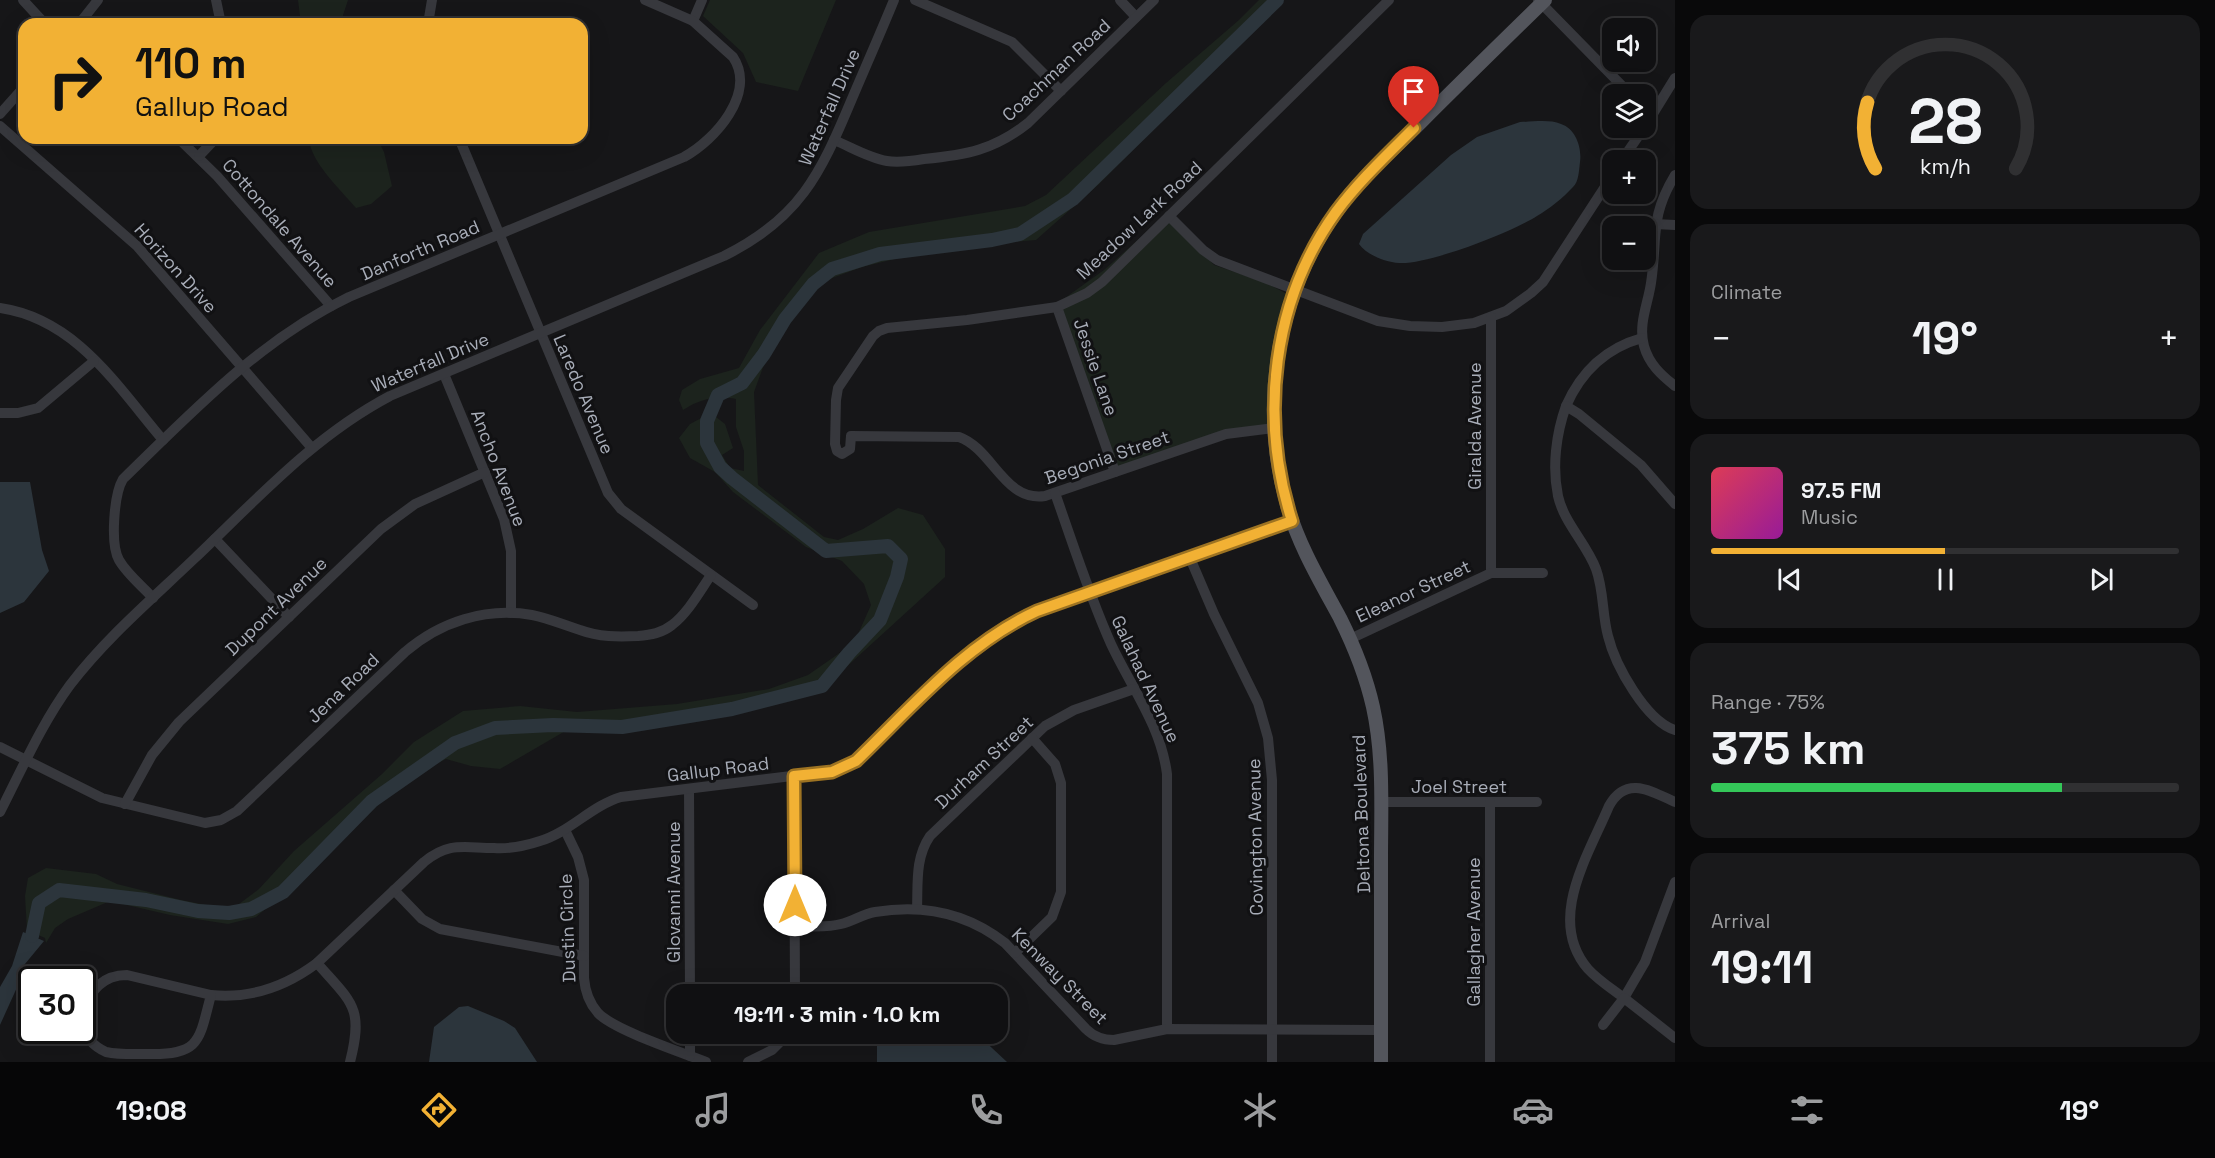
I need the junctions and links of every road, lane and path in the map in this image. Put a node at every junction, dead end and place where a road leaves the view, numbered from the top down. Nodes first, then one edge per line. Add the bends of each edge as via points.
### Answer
1 (22, 0) edge
2 (98, 0) edge
3 (216, 0) edge
4 (432, 0) edge
5 (645, 0) edge
6 (702, 0) edge
7 (894, 0) edge
8 (915, 0) edge
9 (1120, 0) edge
10 (1154, 0) edge
11 (1389, 0) edge
12 (1542, 1) edge
13 (1136, 17) junction
14 (39, 18) edge
15 (84, 18) edge
16 (220, 18) edge
17 (429, 18) edge
18 (693, 21) junction
19 (1675, 78) edge
20 (1621, 84) edge
21 (1061, 91) junction
22 (18, 94) edge
23 (1656, 105) edge
24 (0, 114) edge
25 (0, 126) edge
26 (834, 140) junction
27 (18, 142) edge
28 (21, 144) edge
29 (185, 144) edge
30 (210, 144) edge
31 (462, 144) edge
32 (199, 156) junction
33 (1675, 175) edge
34 (1602, 191) edge
35 (1169, 216) junction
36 (1656, 220) edge
37 (1656, 224) edge
38 (1675, 225) edge
39 (500, 234) junction
40 (1653, 270) edge
41 (1295, 290) junction
42 (331, 306) junction
43 (1057, 307) junction
44 (0, 308) edge
45 (1491, 318) junction
46 (541, 333) junction
47 (1642, 338) junction
48 (94, 360) junction
49 (242, 367) junction
50 (444, 374) junction
51 (1675, 386) edge
52 (1566, 406) junction
53 (0, 413) edge
54 (1274, 428) junction
55 (163, 440) junction
56 (311, 447) junction
57 (842, 454) joint
58 (485, 472) junction
59 (1115, 472) junction
60 (1055, 493) junction
61 (1675, 504) edge
62 (1292, 521) junction
63 (1491, 534) joint
64 (215, 539) junction
65 (1190, 558) junction
66 (1491, 573) junction
67 (1543, 573) dead end
68 (711, 575) junction
69 (1090, 592) junction
70 (153, 598) junction
71 (753, 605) dead end
72 (511, 613) junction
73 (289, 617) junction
74 (1350, 639) junction
75 (1134, 689) junction
76 (1675, 730) edge
77 (1032, 738) junction
78 (0, 747) edge
79 (27, 760) junction
80 (794, 776) junction
81 (689, 789) junction
82 (1381, 802) junction
83 (1490, 802) junction
84 (1537, 802) dead end
85 (1675, 802) edge
86 (125, 804) junction
87 (0, 812) edge
88 (565, 830) junction
89 (1675, 882) edge
90 (394, 890) junction
91 (917, 909) junction
92 (795, 926) junction
93 (1015, 953) junction
94 (584, 956) junction
95 (317, 963) junction
96 (690, 984) edge
97 (795, 984) edge
98 (96, 987) edge
99 (211, 994) junction
100 (1624, 998) junction
101 (1603, 1025) dead end
102 (1167, 1029) junction
103 (1272, 1030) junction
104 (1381, 1030) junction
105 (1675, 1038) edge
106 (93, 1044) edge
107 (690, 1044) edge
108 (778, 1044) edge
109 (690, 1056) junction
110 (350, 1062) edge
111 (706, 1062) edge
112 (748, 1062) edge
113 (1272, 1062) edge
114 (1381, 1062) edge
115 (1490, 1062) edge

1 - 14 street
2 - 15 street
3 - 16 street
4 - 17 street
5 - 18 street, Danforth Road
6 - 18 street
7 - 26 street, Waterfall Drive
8 - 21 street via 1012,42
9 - 13 street
10 - 13 street, Coachman Road
11 - 35 street, Meadow Lark Road
12 - 20 street
12 - 41 main road, Deltona Boulevard via 1351,193 1322,233
13 - 21 street, Coachman Road
18 - 39 street, Danforth Road via 733,57 740,71 738,92 729,114 713,136 684,157
19 - 23 street
21 - 26 street, Coachman Road via 1015,133 959,156 888,162
22 - 24 street
25 - 27 street, Horizon Drive
26 - 46 street, Waterfall Drive via 825,162 801,198 760,236 724,256
28 - 49 street, Horizon Drive via 124,234
29 - 32 street, Cottondale Avenue
30 - 32 street
31 - 39 street, Laredo Avenue
32 - 42 street, Cottondale Avenue
33 - 36 street
34 - 45 street via 1543,282 1520,302
35 - 41 street via 1217,260
35 - 43 street, Meadow Lark Road via 1102,282
37 - 38 street
39 - 42 street, Danforth Road
39 - 46 street, Laredo Avenue
40 - 47 street
41 - 45 street via 1394,324 1457,326
41 - 54 main road, Deltona Boulevard via 1277,362
42 - 49 street, Danforth Road
43 - 57 street, Meadow Lark Road via 887,328 873,336 838,388 835,444
43 - 59 street, Jessie Lane
44 - 48 street via 54,326
45 - 63 street, Giralda Avenue
46 - 50 street, Waterfall Drive
46 - 68 street, Laredo Avenue via 608,494
47 - 51 street via 1648,358
47 - 52 street via 1607,353 1586,374
48 - 53 street via 38,408
48 - 55 street
49 - 55 street, Danforth Road
49 - 56 street, Horizon Drive
50 - 56 street, Waterfall Drive via 367,408
50 - 58 street, Ancho Avenue
52 - 61 street via 1641,465
52 - 76 street via 1556,450 1562,509 1596,570 1608,638 1621,668 1649,712
54 - 59 street, Begonia Street via 1226,434
54 - 62 main road, Deltona Boulevard via 1280,475
55 - 70 street, Danforth Road via 123,479 116,499 117,555
56 - 64 street, Waterfall Drive
57 - 60 street, Begonia Street via 850,449 851,436 959,437 974,444 1017,491 1032,497
58 - 72 street, Ancho Avenue via 509,535
58 - 73 street, Dupont Avenue via 433,494 397,516
59 - 60 street, Begonia Street
60 - 69 street, Galahad Avenue
62 - 65 street, Gallup Road
62 - 74 main road, Deltona Boulevard via 1312,569
63 - 66 street, Eleanor Street
64 - 70 street, Waterfall Drive
64 - 73 street
65 - 69 street, Gallup Road
65 - 103 street, Covington Avenue via 1209,605 1251,684 1268,738 1272,780
66 - 67 street, Eleanor Street
66 - 74 street, Eleanor Street
68 - 71 street, Laredo Avenue
68 - 72 street, Jena Road via 673,625 649,635 595,634 546,618
69 - 75 street, Galahad Avenue
69 - 80 street, Gallup Road via 1037,611 985,640 849,766
70 - 79 street, Waterfall Drive via 74,680
72 - 86 street, Jena Road via 461,619 417,641 231,816 205,823
73 - 86 street, Dupont Avenue via 165,737
74 - 82 main road, Deltona Boulevard via 1373,708
75 - 77 street, Durham Street via 1074,710
75 - 102 street, Galahad Avenue via 1159,737 1167,774
77 - 91 street, Durham Street via 924,844 918,864
77 - 93 street via 1055,764 1061,783 1061,892 1052,917
78 - 79 street, Jena Road
79 - 86 street, Jena Road via 87,792
79 - 87 street, Waterfall Drive
80 - 81 street, Gallup Road
80 - 92 street
81 - 88 street, Gallup Road via 621,797
81 - 96 street, Glovanni Avenue
82 - 83 street, Joel Street
82 - 104 main road, Deltona Boulevard
83 - 84 street, Joel Street
83 - 115 street, Gallagher Avenue
85 - 100 street via 1637,787 1617,795 1572,896 1570,933 1580,958
88 - 90 street, Gallup Road via 510,848 447,848 431,856
88 - 94 street, Dustin Circle via 582,869
89 - 100 street via 1646,962
90 - 94 street via 422,919 440,929
90 - 95 street, Gallup Road
91 - 92 street, Kenway Street via 876,912 838,925
91 - 93 street, Kenway Street via 965,919 992,933
92 - 97 street
93 - 102 street, Kenway Street via 1098,1038 1114,1040
94 - 109 street, Dustin Circle via 587,994 603,1018
95 - 99 street, Gallup Road via 292,980 267,990
95 - 110 street via 348,999 356,1017
98 - 99 street, Gallup Road via 110,976 126,975
99 - 106 street via 201,1033 179,1053 106,1052
100 - 101 street
100 - 105 street
102 - 103 street, Kenway Street
103 - 104 street, Kenway Street
103 - 113 street, Covington Avenue
104 - 114 main road, Deltona Boulevard
107 - 109 street
108 - 112 street
109 - 111 street, Dustin Circle

